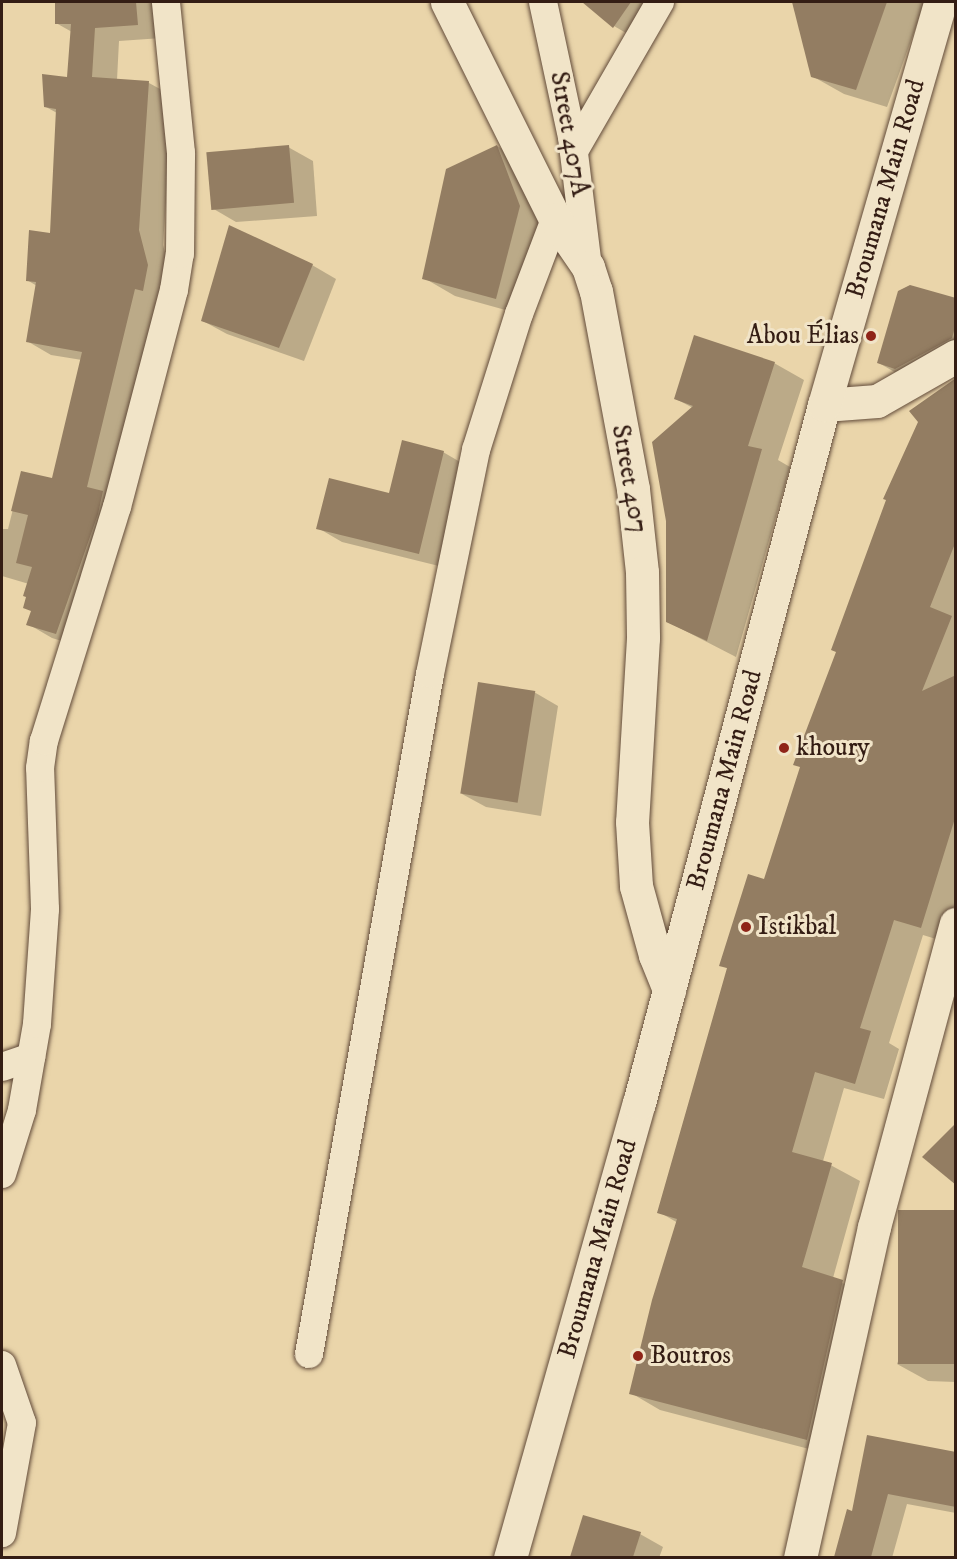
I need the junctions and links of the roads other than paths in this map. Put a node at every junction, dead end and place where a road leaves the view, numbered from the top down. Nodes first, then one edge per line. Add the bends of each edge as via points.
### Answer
1 (166, 2) edge
2 (447, 2) edge
3 (543, 2) edge
4 (660, 2) edge
5 (940, 2) edge
6 (574, 151) junction
7 (555, 219) junction
8 (588, 267) junction
9 (956, 356) edge
10 (824, 405) junction
11 (956, 924) edge
12 (669, 990) junction
13 (31, 1057) junction
14 (2, 1067) edge
15 (2, 1174) edge
16 (309, 1354) dead end
17 (2, 1370) edge
18 (2, 1533) edge
19 (510, 1557) edge
20 (800, 1557) edge

1 - 13 street via 181,153 180,254 117,507 44,741 40,768 45,909
2 - 7 street, Street 407
3 - 6 street, Street 407A
4 - 6 street
5 - 10 street, Broumana Main Road
6 - 8 street, Street 407A
7 - 8 street, Street 407
7 - 16 street via 519,314 476,450 430,674
8 - 12 street, Street 407 via 603,322 639,528 643,638 632,850 643,918
9 - 10 street via 877,401
10 - 12 street, Broumana Main Road
11 - 20 street via 874,1227
12 - 19 street, Broumana Main Road
13 - 14 street
13 - 15 street via 22,1110
17 - 18 street via 22,1423

